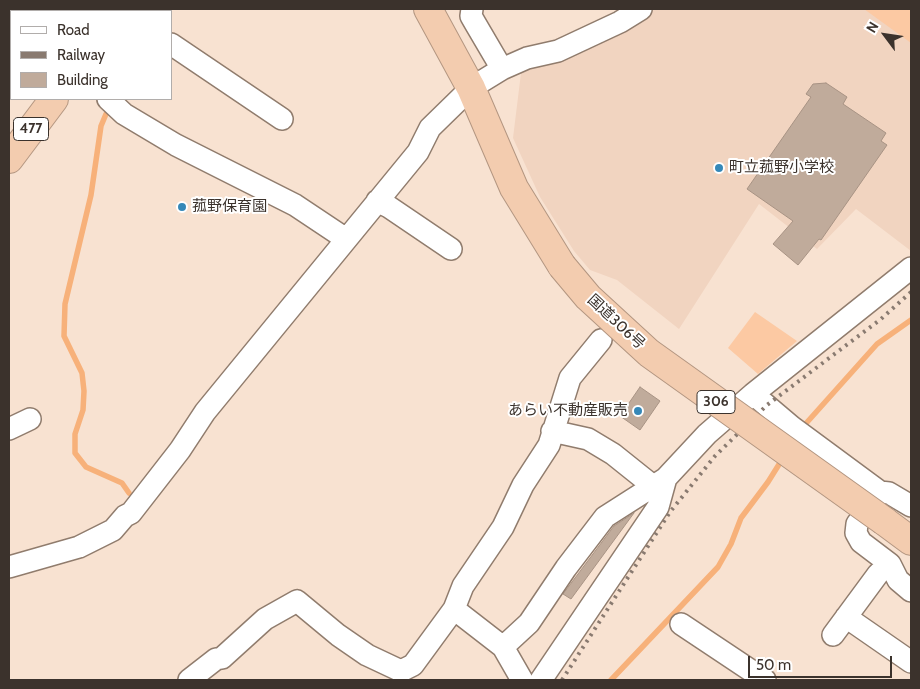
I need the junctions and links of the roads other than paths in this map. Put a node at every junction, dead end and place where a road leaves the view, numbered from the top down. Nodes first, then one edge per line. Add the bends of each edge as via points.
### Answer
1 (428, 9) edge
2 (472, 9) edge
3 (641, 9) edge
4 (172, 45) edge
5 (502, 69) junction
6 (471, 88) junction
7 (53, 100) edge
8 (109, 100) edge
9 (282, 119) dead end
10 (9, 159) edge
11 (377, 201) junction
12 (346, 239) junction
13 (451, 249) dead end
14 (911, 268) edge
15 (601, 340) dead end
16 (753, 394) junction
17 (30, 419) dead end
18 (9, 429) edge
19 (552, 431) junction
20 (660, 482) junction
21 (880, 492) junction
22 (911, 506) edge
23 (911, 541) edge
24 (9, 566) edge
25 (878, 574) dead end
26 (911, 591) edge
27 (454, 609) junction
28 (846, 617) junction
29 (682, 624) dead end
30 (833, 635) dead end
31 (503, 647) junction
32 (911, 662) edge
33 (189, 680) edge
34 (522, 680) edge
35 (541, 680) edge
36 (765, 680) edge

1 - 6 highway, 国道306号 / 306
2 - 5 street via 475,23
3 - 5 street via 558,50
4 - 9 street
5 - 6 street
6 - 11 street via 430,128 418,152
6 - 23 highway, 国道306号 / 306, bridge via 514,188 562,266 588,297 650,353
7 - 10 highway, 477
8 - 12 street via 124,114 176,145 294,205
11 - 12 street
11 - 13 street
12 - 24 street via 205,412 131,513 113,530 79,547
14 - 16 street
15 - 19 street via 570,378
16 - 20 street via 707,434
16 - 21 street
17 - 18 street
19 - 20 street via 588,439
19 - 27 street via 545,452 523,486 503,527 463,586
20 - 31 street via 605,517 529,623
20 - 35 street via 658,506
21 - 22 street via 889,493
21 - 26 street via 857,524 856,533 861,542 890,564 898,580
25 - 28 street
27 - 31 street
27 - 33 street via 413,664 401,671 367,655 297,601 265,619 222,658
28 - 30 street
28 - 32 street
29 - 36 street
31 - 34 street

